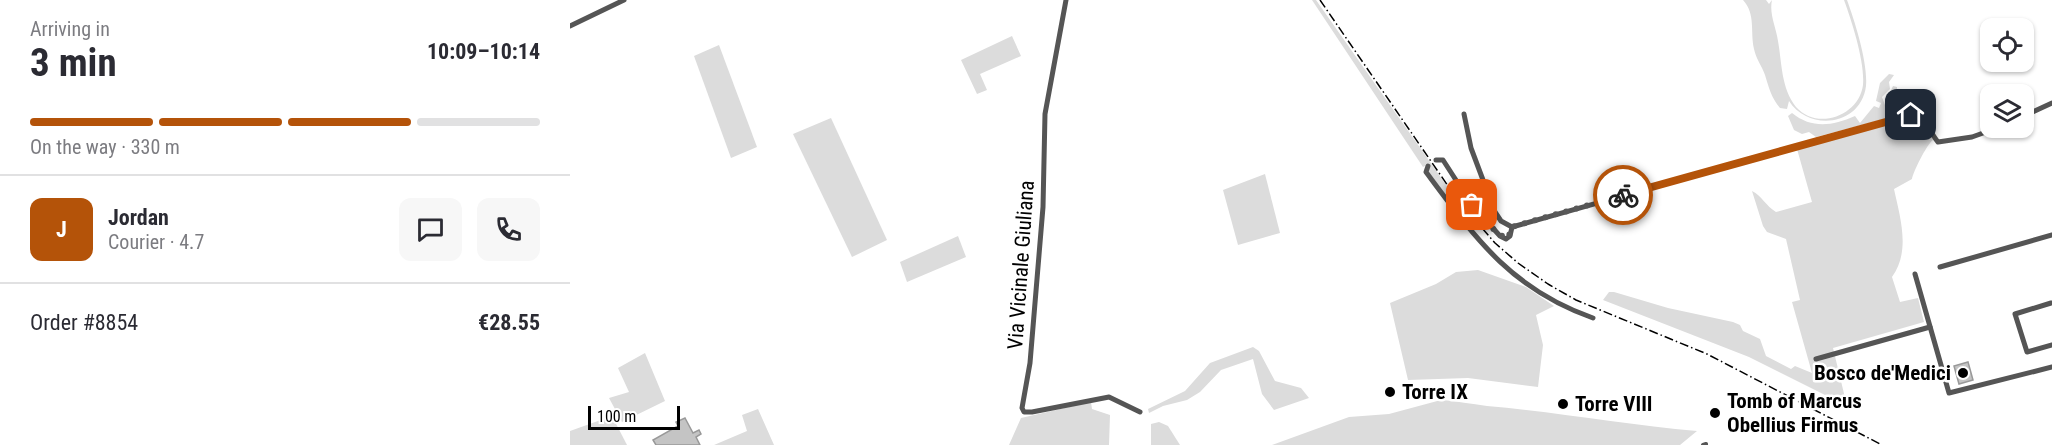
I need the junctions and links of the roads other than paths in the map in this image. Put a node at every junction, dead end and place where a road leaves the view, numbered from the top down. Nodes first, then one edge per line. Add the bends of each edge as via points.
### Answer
1 (624, 0) edge
2 (1066, 0) edge
3 (570, 26) edge
4 (2052, 103) edge
5 (2034, 111) edge
6 (1464, 114) dead end
7 (1980, 134) edge
8 (1436, 160) dead end
9 (1428, 166) dead end
10 (1512, 227) junction
11 (2052, 235) edge
12 (1940, 267) dead end
13 (1915, 274) dead end
14 (2052, 304) edge
15 (1593, 318) dead end
16 (1930, 327) junction
17 (2052, 345) edge
18 (1816, 359) dead end
19 (2052, 367) edge
20 (1140, 412) dead end

1 - 3 street
2 - 20 street, Via Vicinale Giuliana via 1046,114 1043,207 1030,363 1022,408 1032,412 1109,397
4 - 5 street
6 - 10 street via 1471,148 1495,212
7 - 10 street via 1938,142 1923,120 1911,115
8 - 10 street via 1443,160 1472,205 1500,236 1506,239
9 - 15 street via 1426,172 1475,237 1506,267 1550,300
11 - 12 street
13 - 16 street
14 - 17 street via 2015,314 2027,352
16 - 18 street
16 - 19 street via 1949,393

